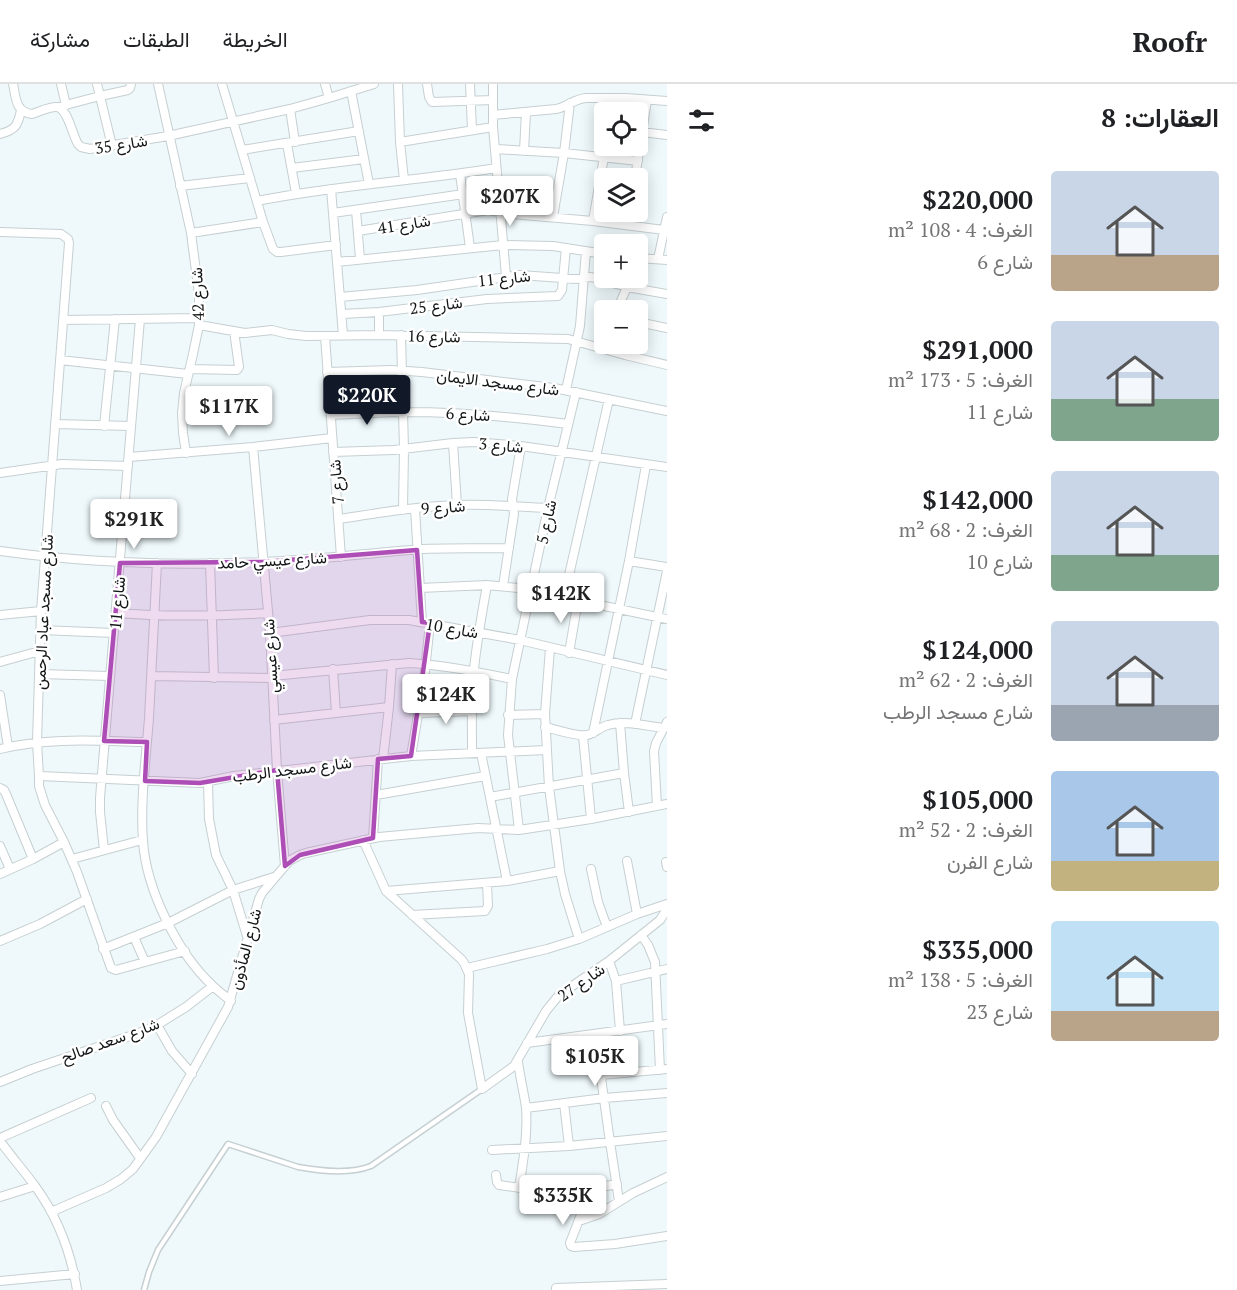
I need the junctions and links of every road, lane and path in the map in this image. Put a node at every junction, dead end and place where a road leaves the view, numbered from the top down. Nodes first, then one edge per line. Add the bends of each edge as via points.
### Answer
1 (13, 84) edge
2 (61, 84) edge
3 (97, 84) edge
4 (131, 84) edge
5 (158, 84) edge
6 (222, 84) edge
7 (325, 84) edge
8 (374, 84) edge
9 (398, 84) edge
10 (427, 84) edge
11 (470, 84) edge
12 (493, 84) edge
13 (351, 91) junction
14 (100, 96) junction
15 (330, 98) junction
16 (626, 98) junction
17 (493, 100) junction
18 (647, 100) joint
19 (470, 101) junction
20 (667, 101) edge
21 (625, 102) edge
22 (570, 103) junction
23 (62, 106) junction
24 (290, 109) junction
25 (21, 110) junction
26 (526, 112) junction
27 (493, 115) junction
28 (233, 121) junction
29 (493, 127) junction
30 (472, 130) junction
31 (359, 131) junction
32 (648, 133) edge
33 (0, 134) edge
34 (667, 135) edge
35 (168, 136) junction
36 (400, 142) junction
37 (291, 143) junction
38 (112, 146) junction
39 (242, 150) junction
40 (495, 150) junction
41 (524, 151) junction
42 (564, 153) junction
43 (618, 156) edge
44 (639, 156) edge
45 (604, 157) junction
46 (364, 159) junction
47 (618, 159) junction
48 (638, 161) junction
49 (292, 168) junction
50 (496, 168) junction
51 (637, 168) edge
52 (460, 174) junction
53 (250, 178) junction
54 (404, 180) junction
55 (369, 184) junction
56 (180, 186) junction
57 (331, 189) junction
58 (498, 189) junction
59 (296, 193) junction
60 (463, 195) junction
61 (257, 201) junction
62 (356, 210) junction
63 (500, 211) junction
64 (333, 213) junction
65 (466, 214) junction
66 (553, 217) junction
67 (667, 217) edge
68 (593, 220) junction
69 (263, 222) junction
70 (626, 224) joint
71 (664, 230) junction
72 (358, 231) junction
73 (0, 232) edge
74 (191, 233) junction
75 (336, 245) junction
76 (503, 245) junction
77 (470, 248) junction
78 (566, 248) junction
79 (586, 251) junction
80 (594, 252) edge
81 (360, 259) junction
82 (648, 259) edge
83 (663, 260) edge
84 (337, 262) junction
85 (506, 276) junction
86 (563, 277) junction
87 (584, 277) junction
88 (594, 278) edge
89 (644, 288) edge
90 (667, 294) edge
91 (340, 297) junction
92 (379, 312) junction
93 (342, 314) junction
94 (115, 319) junction
95 (140, 319) junction
96 (63, 320) junction
97 (199, 321) junction
98 (648, 324) edge
99 (667, 328) edge
100 (234, 331) junction
101 (343, 335) junction
102 (379, 335) junction
103 (401, 335) junction
104 (324, 336) junction
105 (576, 340) junction
106 (626, 355) joint
107 (60, 360) junction
108 (110, 365) junction
109 (667, 365) edge
110 (135, 368) junction
111 (189, 371) junction
112 (401, 371) junction
113 (327, 372) junction
114 (566, 390) junction
115 (576, 392) junction
116 (609, 399) junction
117 (667, 411) edge
118 (403, 412) junction
119 (330, 415) junction
120 (56, 424) junction
121 (568, 424) junction
122 (104, 426) junction
123 (131, 426) junction
124 (332, 438) junction
125 (453, 443) junction
126 (521, 446) junction
127 (253, 447) junction
128 (404, 449) junction
129 (333, 452) junction
130 (562, 452) junction
131 (186, 453) junction
132 (595, 458) junction
133 (128, 461) junction
134 (52, 465) junction
135 (646, 465) junction
136 (667, 467) edge
137 (0, 473) edge
138 (457, 505) junction
139 (513, 506) junction
140 (548, 508) junction
141 (415, 509) junction
142 (403, 510) junction
143 (339, 519) junction
144 (509, 548) junction
145 (417, 550) junction
146 (0, 551) edge
147 (46, 557) junction
148 (341, 557) junction
149 (629, 561) junction
150 (263, 562) junction
151 (120, 563) junction
152 (157, 563) junction
153 (210, 563) junction
154 (667, 569) edge
155 (487, 585) junction
156 (503, 586) junction
157 (420, 588) junction
158 (531, 590) junction
159 (564, 597) junction
160 (578, 600) junction
161 (618, 609) junction
162 (41, 611) junction
163 (116, 613) junction
164 (268, 613) junction
165 (0, 615) edge
166 (154, 616) junction
167 (212, 616) junction
168 (658, 618) junction
169 (667, 619) edge
170 (426, 623) junction
171 (41, 630) junction
172 (478, 632) junction
173 (114, 633) junction
174 (270, 633) junction
175 (520, 640) junction
176 (550, 648) junction
177 (40, 651) junction
178 (569, 653) junction
179 (607, 661) junction
180 (0, 662) edge
181 (392, 664) junction
182 (426, 664) junction
183 (333, 669) junction
184 (647, 670) junction
185 (474, 671) junction
186 (39, 674) junction
187 (667, 675) edge
188 (110, 676) junction
189 (152, 676) junction
190 (272, 677) junction
191 (214, 678) junction
192 (512, 679) junction
193 (0, 696) edge
194 (389, 707) junction
195 (472, 711) junction
196 (336, 713) junction
197 (420, 713) junction
198 (545, 714) junction
199 (508, 715) junction
200 (274, 720) junction
201 (620, 723) junction
202 (635, 724) junction
203 (666, 725) edge
204 (545, 727) junction
205 (593, 733) junction
206 (583, 736) junction
207 (104, 741) junction
208 (37, 742) junction
209 (147, 742) junction
210 (657, 743) junction
211 (667, 744) edge
212 (4, 748) edge
213 (546, 750) junction
214 (509, 752) junction
215 (476, 753) junction
216 (411, 756) junction
217 (381, 759) junction
218 (277, 770) junction
219 (624, 773) junction
220 (39, 776) junction
221 (485, 776) junction
222 (102, 779) junction
223 (588, 780) junction
224 (145, 781) junction
225 (208, 782) junction
226 (549, 787) junction
227 (0, 788) edge
228 (514, 793) junction
229 (376, 795) junction
230 (489, 797) junction
231 (667, 804) edge
232 (657, 806) junction
233 (629, 812) junction
234 (591, 819) junction
235 (553, 825) junction
236 (496, 829) junction
237 (519, 830) junction
238 (373, 838) junction
239 (142, 840) junction
240 (363, 840) junction
241 (64, 842) junction
242 (0, 846) edge
243 (104, 850) junction
244 (33, 859) junction
245 (72, 859) junction
246 (627, 861) dead end
247 (285, 866) junction
248 (10, 869) junction
249 (591, 869) dead end
250 (560, 871) junction
251 (0, 874) edge
252 (276, 876) junction
253 (507, 881) junction
254 (488, 883) junction
255 (233, 890) junction
256 (386, 891) junction
257 (87, 899) junction
258 (667, 904) edge
259 (667, 909) edge
260 (637, 914) junction
261 (412, 915) junction
262 (168, 922) junction
263 (607, 927) junction
264 (641, 935) junction
265 (134, 937) junction
266 (248, 937) junction
267 (579, 939) junction
268 (0, 941) edge
269 (103, 949) junction
270 (185, 951) junction
271 (609, 961) junction
272 (145, 962) junction
273 (467, 968) junction
274 (667, 969) edge
275 (656, 971) junction
276 (616, 981) junction
277 (213, 986) junction
278 (231, 1000) junction
279 (157, 1024) junction
280 (667, 1024) edge
281 (658, 1026) junction
282 (620, 1031) junction
283 (595, 1035) junction
284 (527, 1043) junction
285 (518, 1062) junction
286 (664, 1069) edge
287 (192, 1074) junction
288 (601, 1075) junction
289 (0, 1082) edge
290 (482, 1089) junction
291 (667, 1093) edge
292 (91, 1098) dead end
293 (604, 1098) junction
294 (564, 1103) junction
295 (106, 1106) dead end
296 (526, 1108) junction
297 (667, 1136) edge
298 (0, 1139) edge
299 (610, 1142) junction
300 (569, 1146) junction
301 (525, 1149) junction
302 (492, 1150) dead end
303 (140, 1158) junction
304 (496, 1175) dead end
305 (667, 1177) edge
306 (617, 1184) junction
307 (35, 1186) junction
308 (519, 1188) junction
309 (588, 1190) junction
310 (0, 1197) edge
311 (619, 1201) junction
312 (51, 1212) junction
313 (579, 1221) junction
314 (667, 1236) edge
315 (75, 1274) junction
316 (0, 1281) edge
317 (667, 1284) edge
318 (77, 1290) edge
319 (144, 1290) edge
320 (556, 1290) edge

1 - 25 street
2 - 23 street
3 - 14 street
4 - 14 street via 128,90
5 - 35 street, شارع 42
6 - 28 street
7 - 15 street
8 - 13 street, شارع 35
9 - 36 street
10 - 19 street via 432,102
11 - 19 street
12 - 17 street
13 - 15 street, شارع 35
13 - 31 street
14 - 23 street
14 - 38 street
15 - 24 street, شارع 35
16 - 18 street
16 - 21 street
16 - 22 street via 586,98
17 - 19 street
17 - 27 street
18 - 20 street
19 - 30 street
22 - 26 street via 561,108
22 - 42 street
23 - 25 street via 32,114
23 - 38 street, شارع 35 via 81,147
24 - 28 street, شارع 35
24 - 37 street
25 - 33 street via 19,123
26 - 27 street
26 - 41 street
27 - 29 street
28 - 35 street, شارع 35
28 - 39 street
29 - 30 street
29 - 40 street
30 - 36 street
31 - 37 street
31 - 46 street
32 - 34 street
35 - 38 street, شارع 35
35 - 56 street, شارع 42
36 - 54 street
37 - 39 street
37 - 49 street
39 - 53 street
40 - 41 street
40 - 50 street
41 - 42 street
42 - 45 street
42 - 66 street
43 - 47 street
44 - 48 street
45 - 47 street
45 - 68 street
46 - 49 street
46 - 55 street
47 - 48 street
48 - 51 street
49 - 59 street
50 - 52 street
50 - 58 street
52 - 54 street
52 - 60 street
53 - 56 street
53 - 61 street
54 - 55 street
55 - 57 street
56 - 74 street, شارع 42
57 - 59 street
57 - 64 street
58 - 60 street
58 - 63 street
59 - 61 street
60 - 62 street
60 - 65 street
61 - 69 street
62 - 64 street
62 - 72 street
63 - 65 street, شارع 41
63 - 66 street, شارع 41
63 - 76 street
64 - 75 street
65 - 72 street, شارع 41
65 - 77 street
66 - 68 street, شارع 41
67 - 71 street
68 - 70 street, شارع 41
69 - 74 street
69 - 75 street via 270,245 277,252
70 - 71 street, شارع 41
71 - 83 street
72 - 81 street
73 - 96 street, شارع مسجد عباد الرحمن via 61,234 68,239
74 - 97 street, شارع 42 via 198,275
75 - 84 street
76 - 77 street
76 - 78 street
76 - 85 street
77 - 81 street
78 - 79 street
78 - 86 street
79 - 80 street
79 - 87 street
81 - 84 street
82 - 83 street
84 - 91 street
85 - 86 street, شارع 11
85 - 91 street, شارع 11
86 - 87 street, شارع 11
86 - 92 street, شارع 25 via 562,290 554,297 487,299
87 - 88 street, شارع 11
87 - 105 street
89 - 90 street, شارع 11
91 - 93 street
92 - 93 street, شارع 25
92 - 102 street
93 - 101 street
94 - 95 street, شارع 16
94 - 96 street, شارع 16
94 - 108 street
95 - 97 street, شارع 16
95 - 110 street, شارع 11
96 - 107 street, شارع مسجد عباد الرحمن
97 - 100 street, شارع 16
97 - 111 street, شارع 42
98 - 99 street
100 - 104 street, شارع 16 via 272,330
100 - 111 street via 237,370
101 - 102 street, شارع 16
101 - 104 street, شارع 16
102 - 103 street, شارع 16
103 - 105 street, شارع 16
103 - 112 street
104 - 113 street, شارع 7
105 - 106 street, شارع 16
105 - 114 street
106 - 109 street, شارع 16
107 - 108 street
107 - 120 street, شارع مسجد عباد الرحمن
108 - 110 street
108 - 122 street
110 - 111 street
110 - 123 street, شارع 11
111 - 131 street, شارع 42 via 182,413
112 - 113 street, شارع مسجد الايمان
112 - 114 street, شارع مسجد الايمان
112 - 118 street
113 - 119 street, شارع 7
114 - 115 street, شارع مسجد الايمان
115 - 116 street, شارع مسجد الايمان
115 - 121 street, شارع 5
116 - 117 street, شارع مسجد الايمان
116 - 132 street
118 - 119 street, شارع 6
118 - 121 street, شارع 6
118 - 128 street
119 - 124 street, شارع 7
120 - 122 street
120 - 134 street, شارع مسجد عباد الرحمن
121 - 130 street, شارع 5
122 - 123 street
123 - 133 street, شارع 11
124 - 127 street
124 - 129 street, شارع 7
125 - 126 street, شارع 3
125 - 128 street, شارع 3
125 - 138 street
126 - 130 street, شارع 3
126 - 139 street
127 - 131 street
127 - 150 street, شارع عيسي
128 - 129 street, شارع 3
128 - 142 street
129 - 143 street, شارع 7
130 - 132 street, شارع 3
130 - 140 street, شارع 5
131 - 133 street
132 - 135 street, شارع 3
132 - 159 street
133 - 134 street
133 - 151 street, شارع 11
134 - 137 street
134 - 147 street, شارع مسجد عباد الرحمن
135 - 136 street, شارع 3
135 - 149 street
138 - 139 street, شارع 9
138 - 141 street, شارع 9
139 - 140 street, شارع 9
139 - 144 street
140 - 158 street, شارع 5
141 - 142 street, شارع 9
141 - 145 street
142 - 143 street, شارع 9
143 - 148 street, شارع 7
144 - 145 street, شارع عيسي حامد
144 - 156 street
145 - 148 street, شارع عيسي حامد
145 - 157 street
146 - 147 street, شارع عيسي حامد
147 - 151 street, شارع عيسي حامد
147 - 162 street, شارع مسجد عباد الرحمن
148 - 150 street, شارع عيسي حامد
149 - 154 street
149 - 161 street
150 - 153 street, شارع عيسي حامد
150 - 164 street, شارع عيسي
151 - 152 street, شارع عيسي حامد
151 - 163 street, شارع 11
152 - 153 street, شارع عيسي حامد
152 - 166 street
153 - 167 street
154 - 168 street
155 - 156 street
155 - 157 street
155 - 172 street
156 - 158 street
157 - 170 street
158 - 159 street
158 - 175 street, شارع 5
159 - 160 street
160 - 161 street
160 - 178 street
161 - 168 street
161 - 179 street
162 - 165 street
162 - 171 street, شارع مسجد عباد الرحمن
163 - 166 street
163 - 173 street, شارع 11
164 - 167 street
164 - 174 street, شارع عيسي
166 - 167 street
166 - 189 street
167 - 191 street
168 - 169 street
168 - 184 street
170 - 172 street, شارع 10
170 - 174 street, شارع 10 via 382,619
170 - 182 street
171 - 173 street
171 - 177 street, شارع مسجد عباد الرحمن
172 - 175 street, شارع 10
172 - 185 street
173 - 188 street, شارع 11
174 - 190 street, شارع عيسي
175 - 176 street, شارع 10
175 - 192 street, شارع 5
176 - 178 street, شارع 10
176 - 198 street
177 - 180 street
177 - 186 street, شارع مسجد عباد الرحمن
178 - 179 street, شارع 10
179 - 184 street, شارع 10
179 - 205 street
181 - 182 street
181 - 183 street
181 - 194 street
182 - 185 street
182 - 197 street
183 - 190 street
183 - 196 street
184 - 187 street, شارع 10
184 - 202 street
185 - 192 street
185 - 195 street
186 - 188 street
186 - 208 street, شارع مسجد عباد الرحمن
188 - 207 street, شارع 11
189 - 191 street
189 - 209 street
190 - 191 street
190 - 200 street, شارع عيسي
192 - 199 street, شارع 5
193 - 212 street
194 - 196 street
194 - 217 street
195 - 197 street
195 - 215 street
196 - 200 street
197 - 216 street
198 - 199 street
198 - 204 street
199 - 214 street, شارع 5
200 - 218 street, شارع عيسي
201 - 202 street
201 - 205 street
201 - 219 street
202 - 203 street
203 - 210 street
204 - 206 street
204 - 213 street
205 - 206 street
206 - 223 street
207 - 208 street
207 - 209 street
207 - 222 street, شارع 11
208 - 212 street
208 - 220 street, شارع مسجد عباد الرحمن
209 - 224 street
210 - 211 street
210 - 232 street
213 - 214 street, شارع مسجد الرطب
213 - 226 street
214 - 215 street, شارع مسجد الرطب
214 - 228 street, شارع 5
215 - 216 street, شارع مسجد الرطب
215 - 221 street
216 - 217 street, شارع مسجد الرطب
217 - 218 street, شارع مسجد الرطب
217 - 229 street
218 - 225 street, شارع مسجد الرطب
218 - 247 street, شارع عيسي
219 - 223 street
219 - 233 street
220 - 222 street, شارع مسجد الرطب
220 - 241 street, شارع مسجد عباد الرحمن via 45,805
221 - 229 street
221 - 230 street
222 - 224 street, شارع مسجد الرطب
222 - 243 street, شارع 11
223 - 226 street
223 - 234 street
224 - 225 street, شارع مسجد الرطب
224 - 239 street
225 - 255 street via 209,819 216,855
226 - 228 street
226 - 235 street
227 - 244 street
228 - 230 street
228 - 237 street, شارع 5
229 - 238 street
230 - 236 street
231 - 232 street, شارع المأذون
232 - 233 street, شارع المأذون
233 - 234 street, شارع المأذون
234 - 235 street, شارع المأذون
235 - 237 street, شارع المأذون
235 - 250 street
236 - 237 street, شارع المأذون
236 - 238 street, شارع المأذون
236 - 253 street
238 - 240 street, شارع المأذون
239 - 243 street
239 - 262 street via 150,880
240 - 247 street, شارع المأذون via 300,855
240 - 256 street
241 - 244 street
241 - 245 street, شارع مسجد عباد الرحمن
242 - 248 street
243 - 245 street
244 - 248 street
245 - 257 street, شارع مسجد عباد الرحمن
246 - 260 street
247 - 252 street, شارع المأذون
248 - 251 street
249 - 263 street
250 - 253 street
250 - 267 street
252 - 255 street
252 - 266 street, شارع المأذون via 259,899
253 - 254 street
254 - 256 street
254 - 261 street via 485,911
255 - 262 street
255 - 266 street
256 - 261 street
257 - 268 street
257 - 269 street, شارع مسجد عباد الرحمن
258 - 260 street
259 - 264 street, شارع 27
260 - 263 street
261 - 273 street via 461,958
262 - 265 street
262 - 270 street
263 - 267 street
264 - 271 street, شارع 27
264 - 275 street
265 - 269 street
265 - 272 street
266 - 278 street, شارع المأذون
267 - 273 street
269 - 272 street, شارع مسجد عباد الرحمن via 111,968 116,970
270 - 272 street
270 - 277 street
271 - 276 street
271 - 284 street, شارع 27 via 559,995
273 - 290 street via 468,1013
274 - 275 street
275 - 276 street
275 - 281 street
276 - 282 street
277 - 278 street
277 - 279 street, شارع سعد صالح
278 - 287 street, شارع المأذون
279 - 287 street via 172,1051
279 - 289 street, شارع سعد صالح
280 - 281 street
281 - 282 street
281 - 286 street
282 - 283 street
283 - 284 street
283 - 288 street
284 - 285 street, شارع 27
285 - 290 street, شارع 27
285 - 296 street
286 - 288 street
287 - 303 street, شارع المأذون
288 - 293 street
290 - 319 lane via 371,1166 354,1171 298,1167 228,1144 158,1250
291 - 293 street
292 - 298 street
293 - 294 street
293 - 299 street
294 - 296 street
294 - 300 street
295 - 303 street
296 - 301 street
297 - 299 street
298 - 307 street
299 - 300 street
299 - 306 street
300 - 301 street
301 - 302 street
301 - 308 street
303 - 312 street, شارع المأذون via 121,1179
304 - 308 street via 499,1185
305 - 311 street
306 - 309 street
306 - 311 street
307 - 310 street
307 - 312 street
308 - 309 street via 563,1194
309 - 313 street
311 - 313 street
312 - 315 street
313 - 314 street via 570,1243 574,1247
315 - 316 street
315 - 318 street
317 - 320 street

